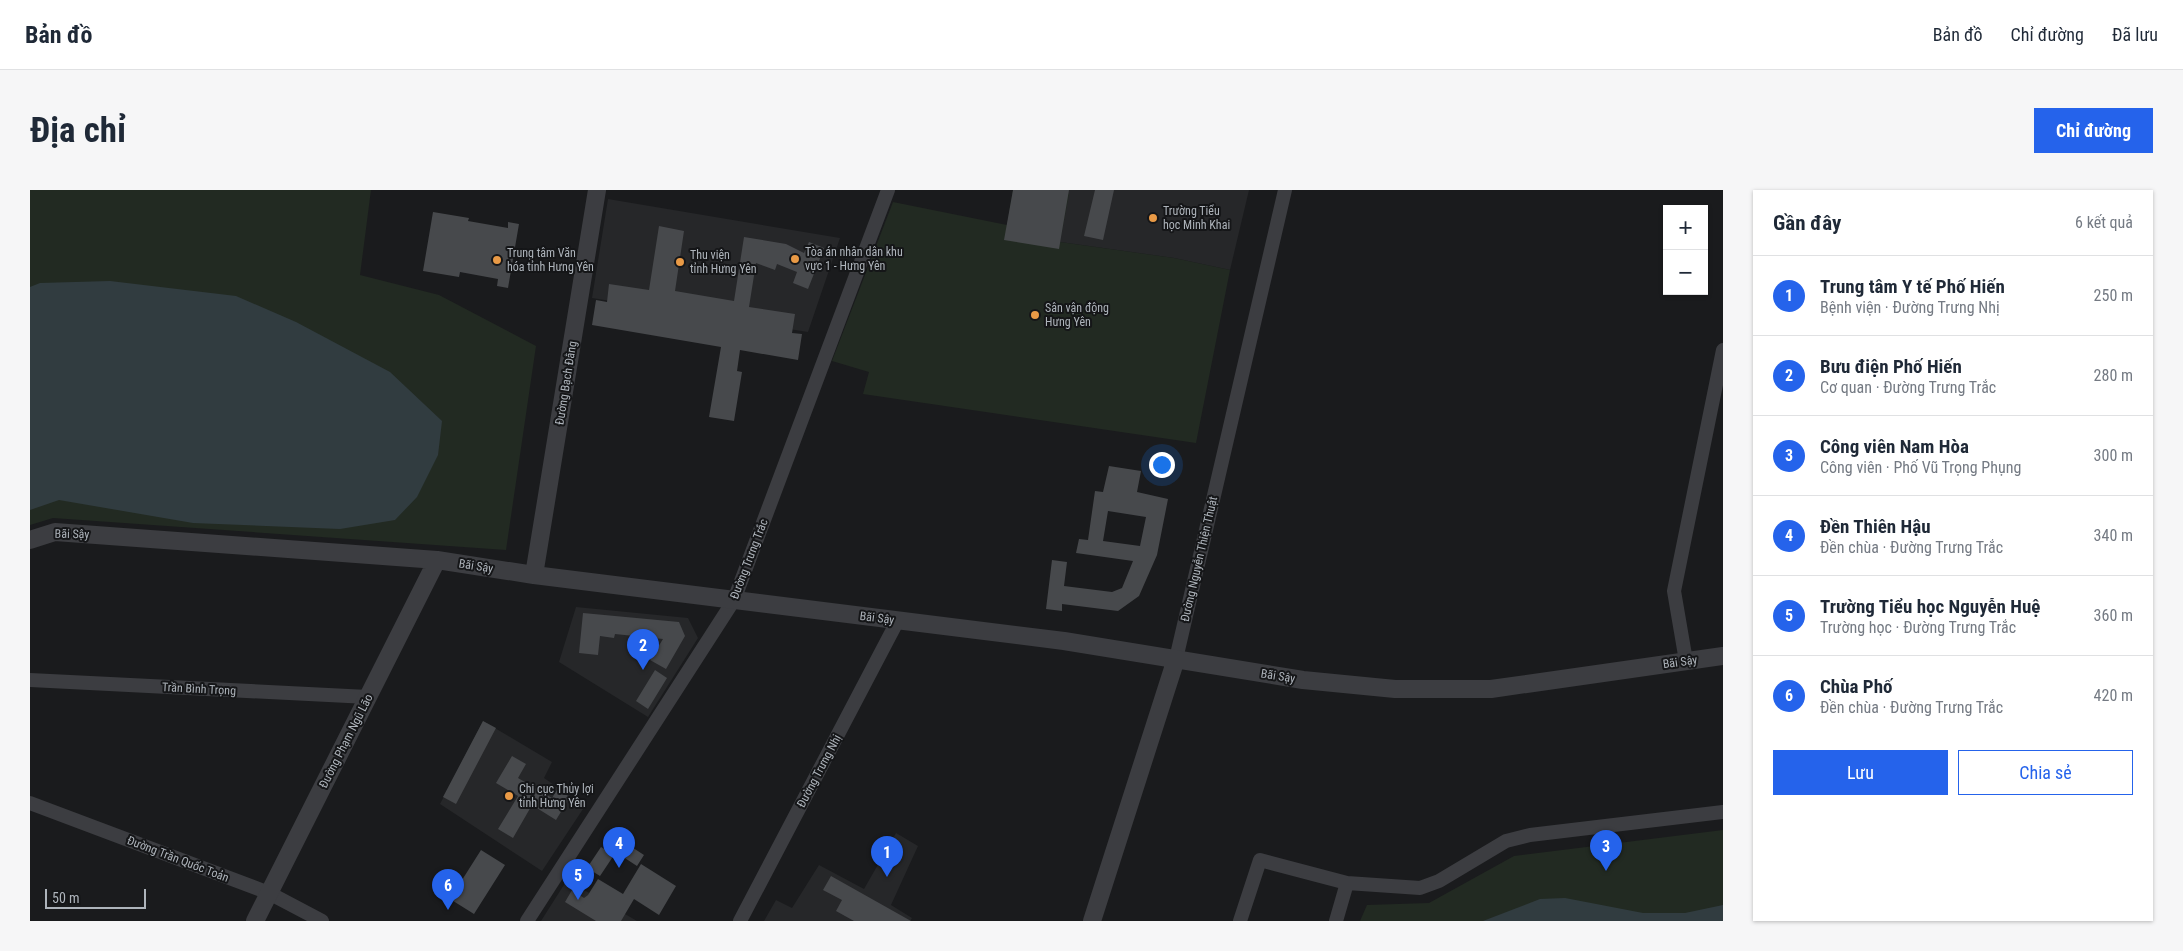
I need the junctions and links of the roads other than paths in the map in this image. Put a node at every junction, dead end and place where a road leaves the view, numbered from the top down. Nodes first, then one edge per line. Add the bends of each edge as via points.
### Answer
1 (597, 190) edge
2 (888, 190) edge
3 (1285, 190) edge
4 (1723, 350) edge
5 (30, 540) edge
6 (437, 560) junction
7 (534, 575) junction
8 (734, 600) junction
9 (898, 620) junction
10 (1723, 656) edge
11 (1176, 659) junction
12 (1686, 661) junction
13 (30, 680) edge
14 (368, 697) junction
15 (30, 803) edge
16 (1723, 812) edge
17 (1346, 884) junction
18 (269, 893) junction
19 (255, 921) edge
20 (322, 921) edge
21 (527, 921) edge
22 (740, 921) edge
23 (1092, 921) edge
24 (1240, 921) edge
25 (1336, 921) edge

1 - 7 street, Đường Bạch Đằng
2 - 8 street, Đường Trưng Trắc
3 - 11 street, Đường Nguyễn Thiện Thuật
4 - 12 street via 1674,591
5 - 6 street, Bãi Sậy via 55,532
6 - 7 street, Bãi Sậy
6 - 14 street, Đường Phạm Ngũ Lão
7 - 8 street, Bãi Sậy
8 - 9 street, Bãi Sậy
8 - 21 street, Đường Trưng Trắc
9 - 11 street, Bãi Sậy
9 - 22 street, Đường Trưng Nhị
10 - 12 street, Bãi Sậy
11 - 12 street, Bãi Sậy via 1303,680 1395,689 1491,690
11 - 23 street, Đường Nguyễn Thiện Thuật
13 - 14 street, Trần Bình Trọng
14 - 18 street, Đường Phạm Ngũ Lão
15 - 18 street, Đường Trần Quốc Toản
16 - 17 street via 1530,835 1506,841 1439,881 1420,888
17 - 24 street via 1260,860
17 - 25 street
18 - 19 street, Đường Phạm Ngũ Lão
18 - 20 street, Đường Trần Quốc Toản

